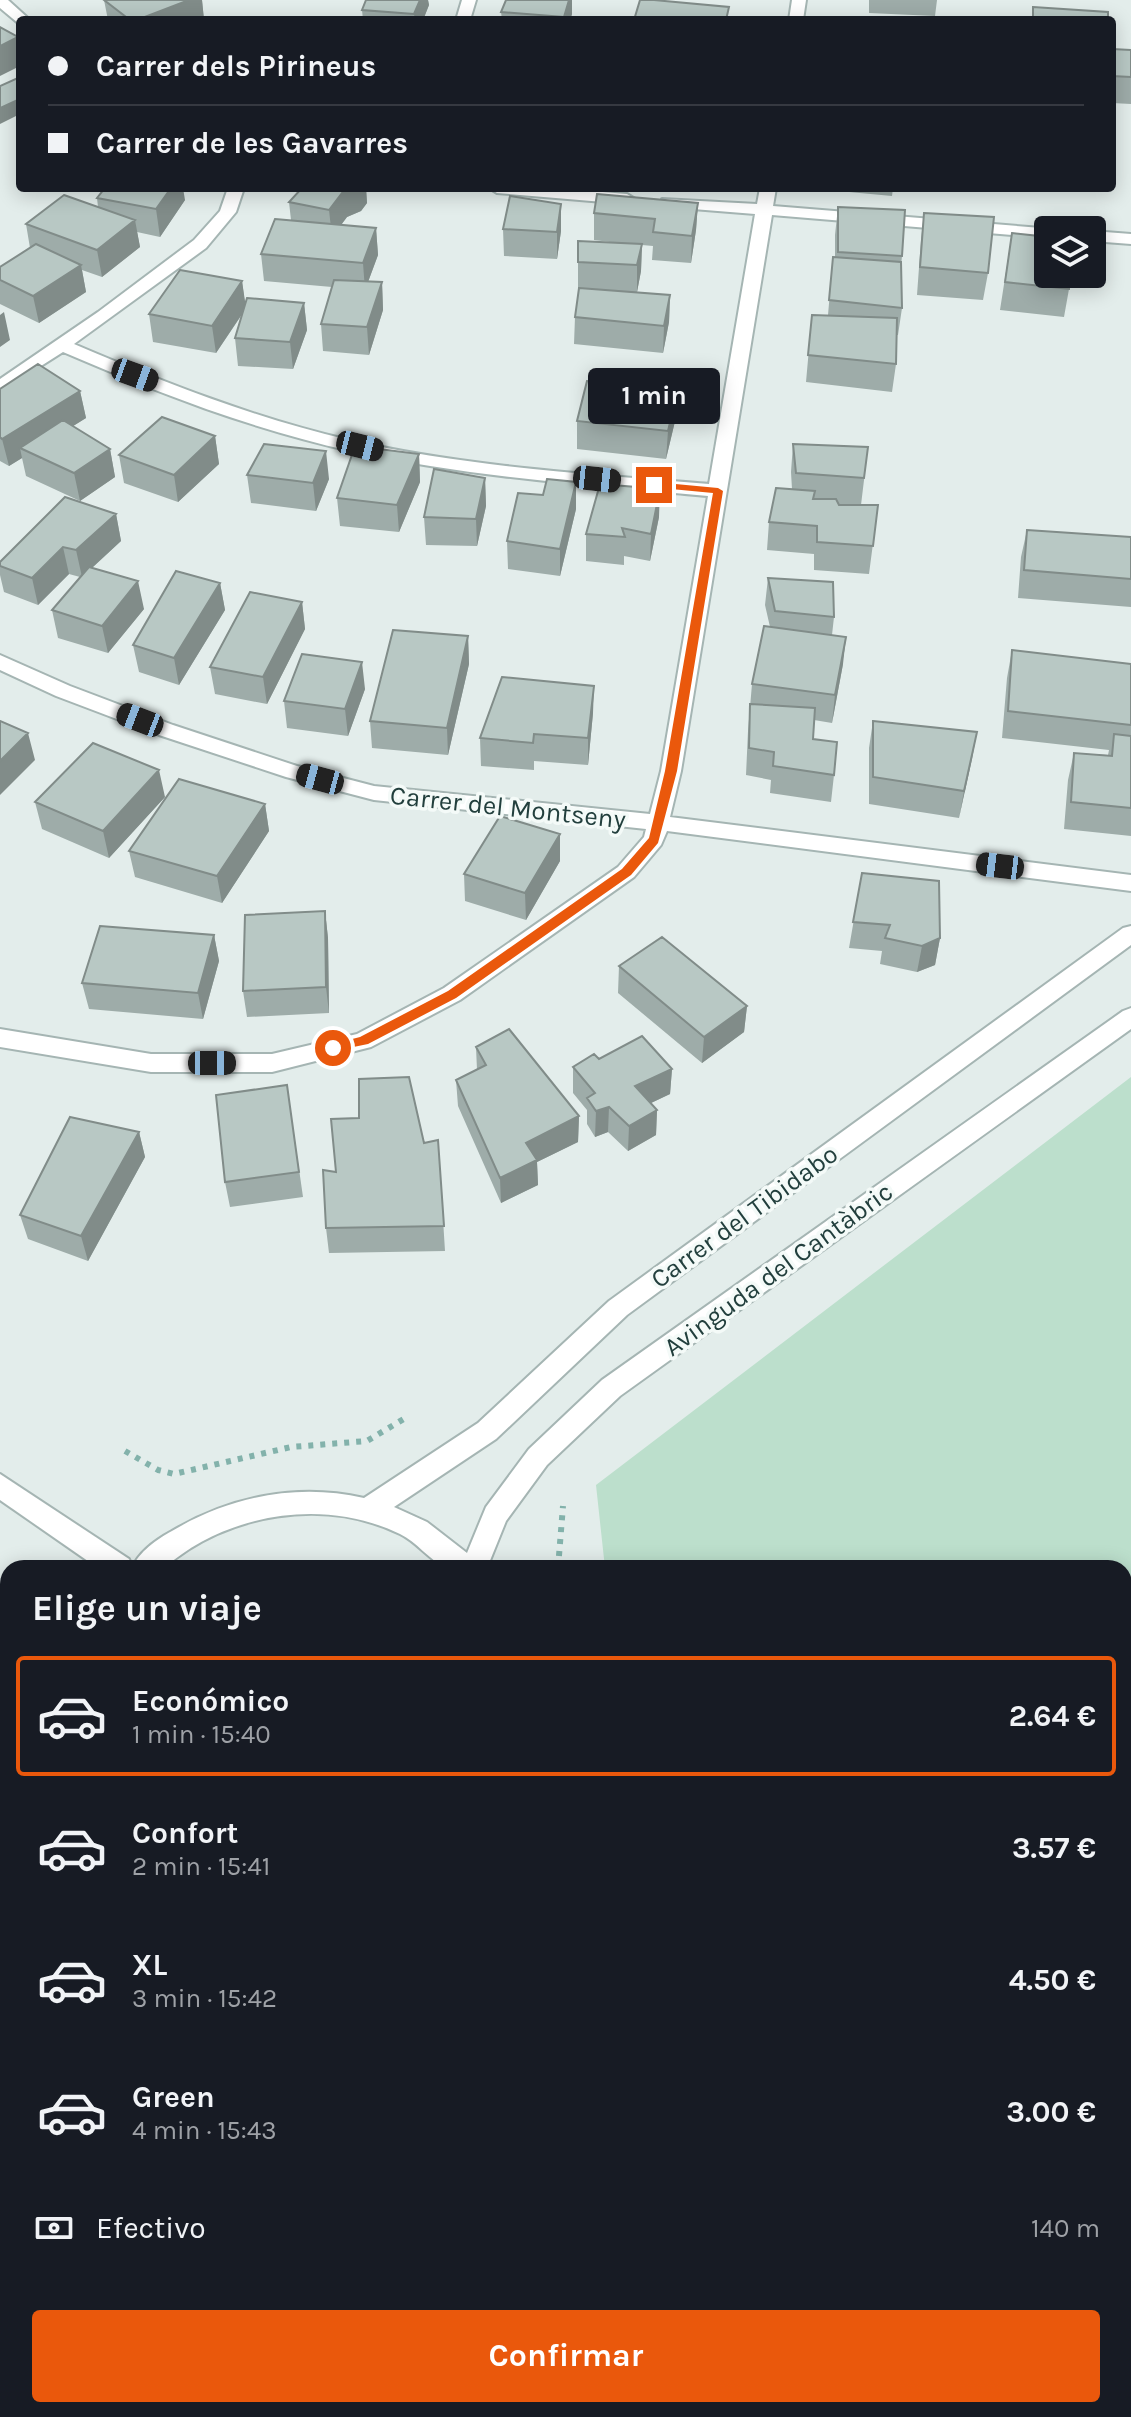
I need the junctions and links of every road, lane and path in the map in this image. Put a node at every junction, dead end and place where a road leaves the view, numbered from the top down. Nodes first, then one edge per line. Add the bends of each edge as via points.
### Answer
1 (0, 1) edge
2 (18, 16) edge
3 (235, 192) edge
4 (546, 192) edge
5 (767, 192) edge
6 (765, 210) junction
7 (1034, 232) edge
8 (1106, 237) edge
9 (1131, 239) edge
10 (61, 345) junction
11 (0, 387) edge
12 (718, 491) junction
13 (0, 662) edge
14 (660, 823) junction
15 (1131, 883) edge
16 (1131, 934) edge
17 (1131, 1017) edge
18 (0, 1038) edge
19 (407, 1417) dead end
20 (125, 1451) dead end
21 (0, 1486) edge
22 (563, 1506) dead end
23 (368, 1510) junction
24 (108, 1560) edge
25 (152, 1560) edge
26 (455, 1560) edge
27 (477, 1560) edge
28 (559, 1560) edge

1 - 2 street
3 - 10 street via 228,212 200,244
4 - 6 street
5 - 6 street
6 - 7 street
6 - 12 street
8 - 9 street
10 - 11 street
10 - 12 street via 274,425 388,454 483,469
12 - 14 street
13 - 14 street, Carrer del Montseny via 166,730 374,793
14 - 15 street, Carrer del Montseny
14 - 18 street via 654,840 626,872 452,994 363,1041 272,1063 151,1063
16 - 23 street, Carrer del Tibidabo via 618,1308 487,1431
17 - 27 street, Avinguda del Cantàbric via 611,1388 538,1457 495,1515
19 - 20 path via 367,1441 264,1451 174,1474
21 - 24 street
22 - 28 path
23 - 25 street via 313,1502 262,1507 212,1523
23 - 26 street via 410,1526

